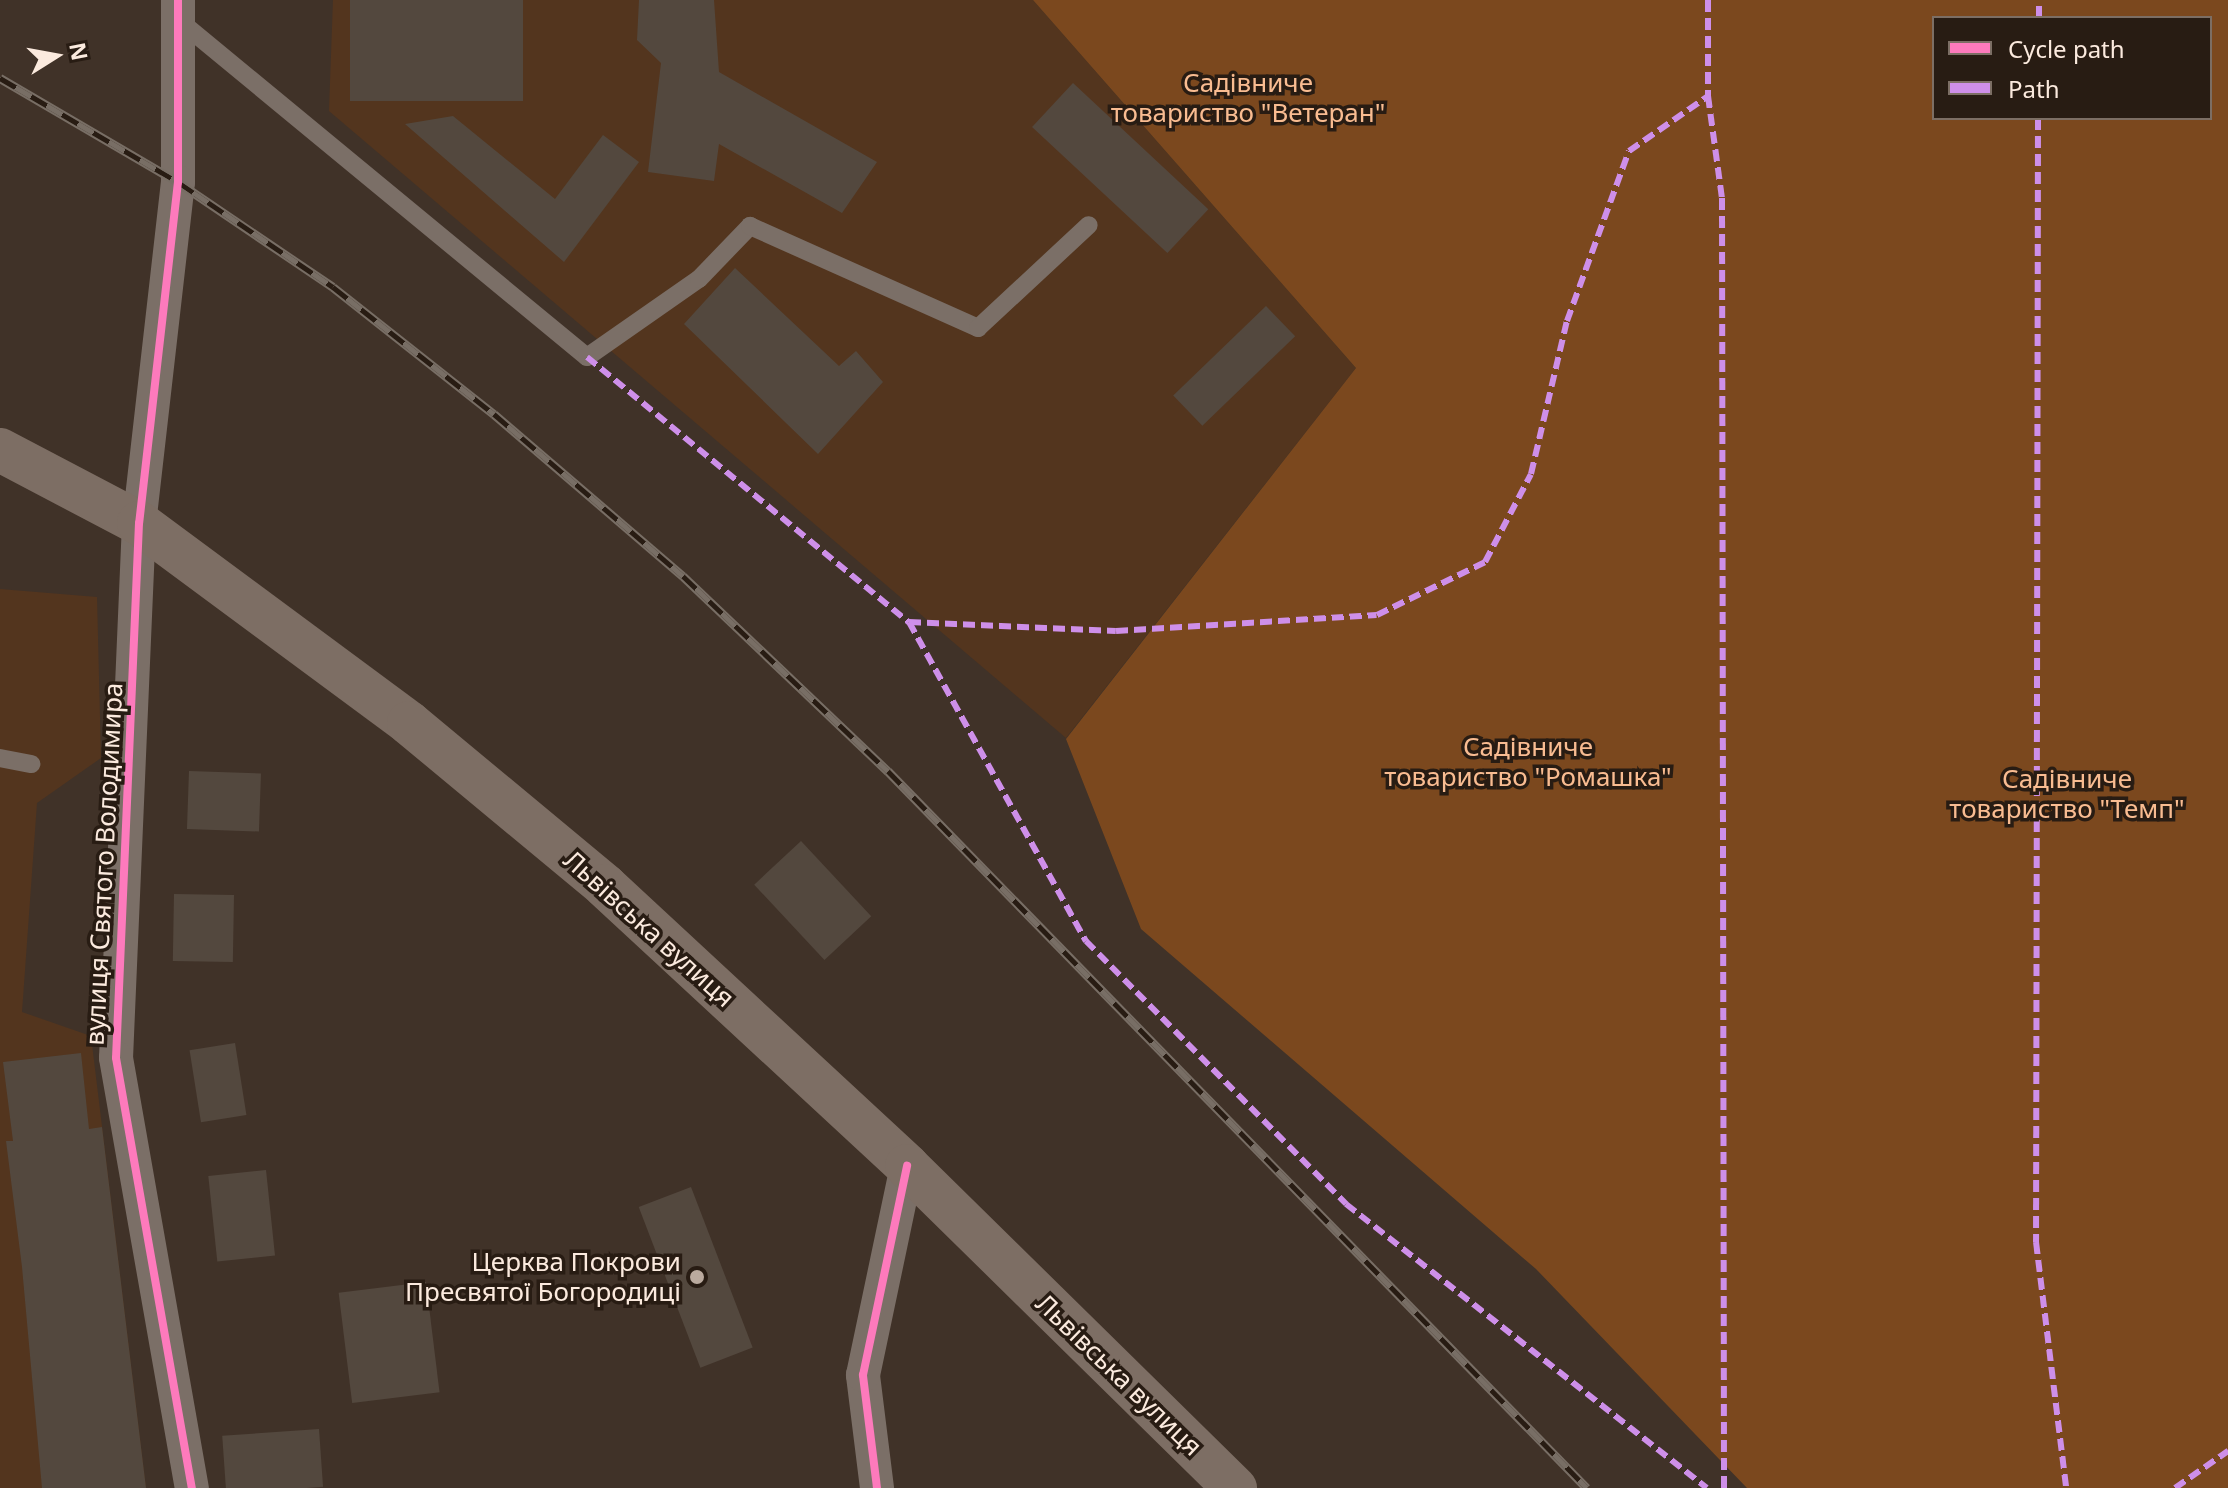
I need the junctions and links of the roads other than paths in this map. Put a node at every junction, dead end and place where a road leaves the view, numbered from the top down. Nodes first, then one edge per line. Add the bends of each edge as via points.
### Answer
1 (180, 11) edge
2 (1089, 225) dead end
3 (0, 450) edge
4 (139, 523) junction
5 (0, 758) edge
6 (31, 764) dead end
7 (907, 1166) junction
8 (192, 1488) edge
9 (877, 1488) edge
10 (1235, 1488) edge

1 - 2 lane via 587,357 699,279 750,226 978,328
1 - 4 street, вулиця Святого Володимира via 178,182
3 - 4 main road, Львівська вулиця
4 - 7 main road, Львівська вулиця via 409,723 605,886
4 - 8 street, вулиця Святого Володимира via 116,1058
5 - 6 lane
7 - 9 street via 863,1375
7 - 10 main road, Львівська вулиця

